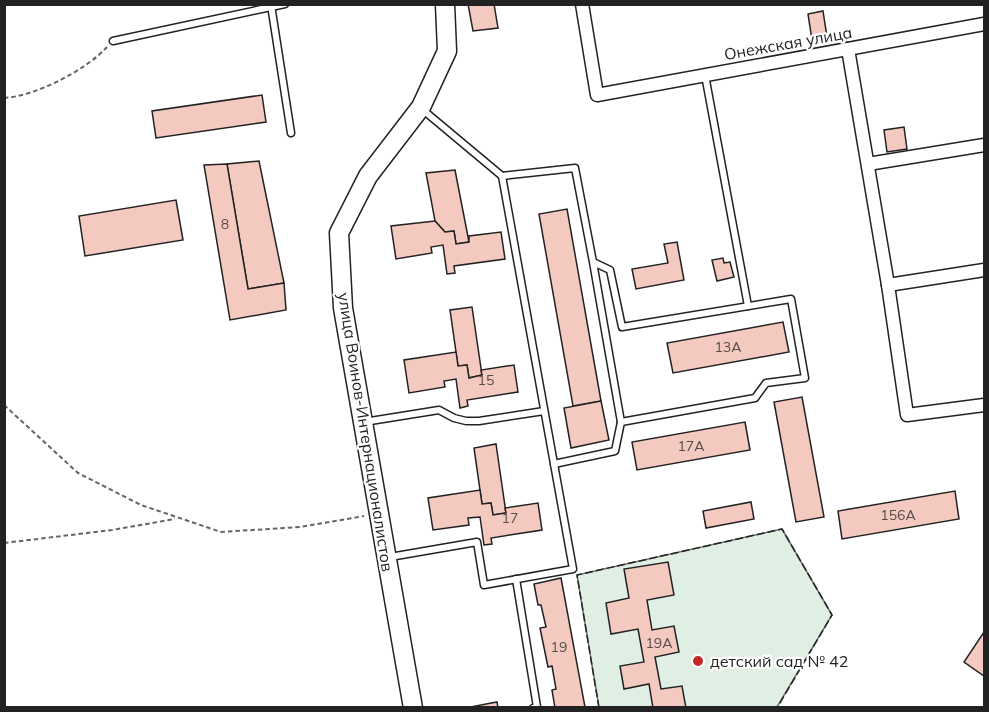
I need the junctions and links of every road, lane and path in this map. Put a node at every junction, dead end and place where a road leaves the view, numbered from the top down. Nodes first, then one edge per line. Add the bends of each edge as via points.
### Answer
1 (285, 4) edge
2 (445, 4) edge
3 (582, 4) edge
4 (271, 6) edge
5 (984, 24) edge
6 (113, 40) joint
7 (848, 49) junction
8 (705, 75) junction
9 (4, 98) edge
10 (421, 107) junction
11 (291, 133) dead end
12 (984, 145) edge
13 (868, 164) junction
14 (502, 176) junction
15 (593, 262) junction
16 (984, 270) edge
17 (888, 285) junction
18 (748, 306) junction
19 (4, 405) edge
20 (984, 405) edge
21 (544, 411) junction
22 (363, 422) junction
23 (621, 422) junction
24 (554, 464) junction
25 (379, 514) junction
26 (178, 518) junction
27 (4, 543) edge
28 (387, 558) junction
29 (516, 579) junction
30 (413, 708) edge
31 (533, 708) edge

1 - 4 lane
2 - 10 street, улица Воинов-Интернационалистов via 447,51
3 - 8 street, Онежская улица via 597,95
4 - 6 lane
4 - 11 lane
5 - 7 street, Онежская улица
6 - 9 path via 96,59 56,81 17,97
7 - 8 street, Онежская улица
7 - 13 street
8 - 18 lane
10 - 14 lane
10 - 22 street, улица Воинов-Интернационалистов via 368,176 339,233 343,308
12 - 13 street
13 - 17 street
14 - 15 lane via 575,168
14 - 21 lane
15 - 18 lane via 610,270 622,327
15 - 23 lane
16 - 17 street
17 - 20 street via 907,415
18 - 23 lane via 791,299 805,378 766,383 755,398
19 - 26 path via 78,473 141,506
21 - 22 lane via 466,421 439,410
21 - 24 lane
22 - 25 street, улица Воинов-Интернационалистов
23 - 24 lane via 615,451
24 - 29 lane via 573,569
25 - 26 path via 300,527 221,532
25 - 28 street, улица Воинов-Интернационалистов
26 - 27 path
28 - 29 lane via 477,542 484,585
28 - 30 street, улица Воинов-Интернационалистов
29 - 31 lane via 537,707

